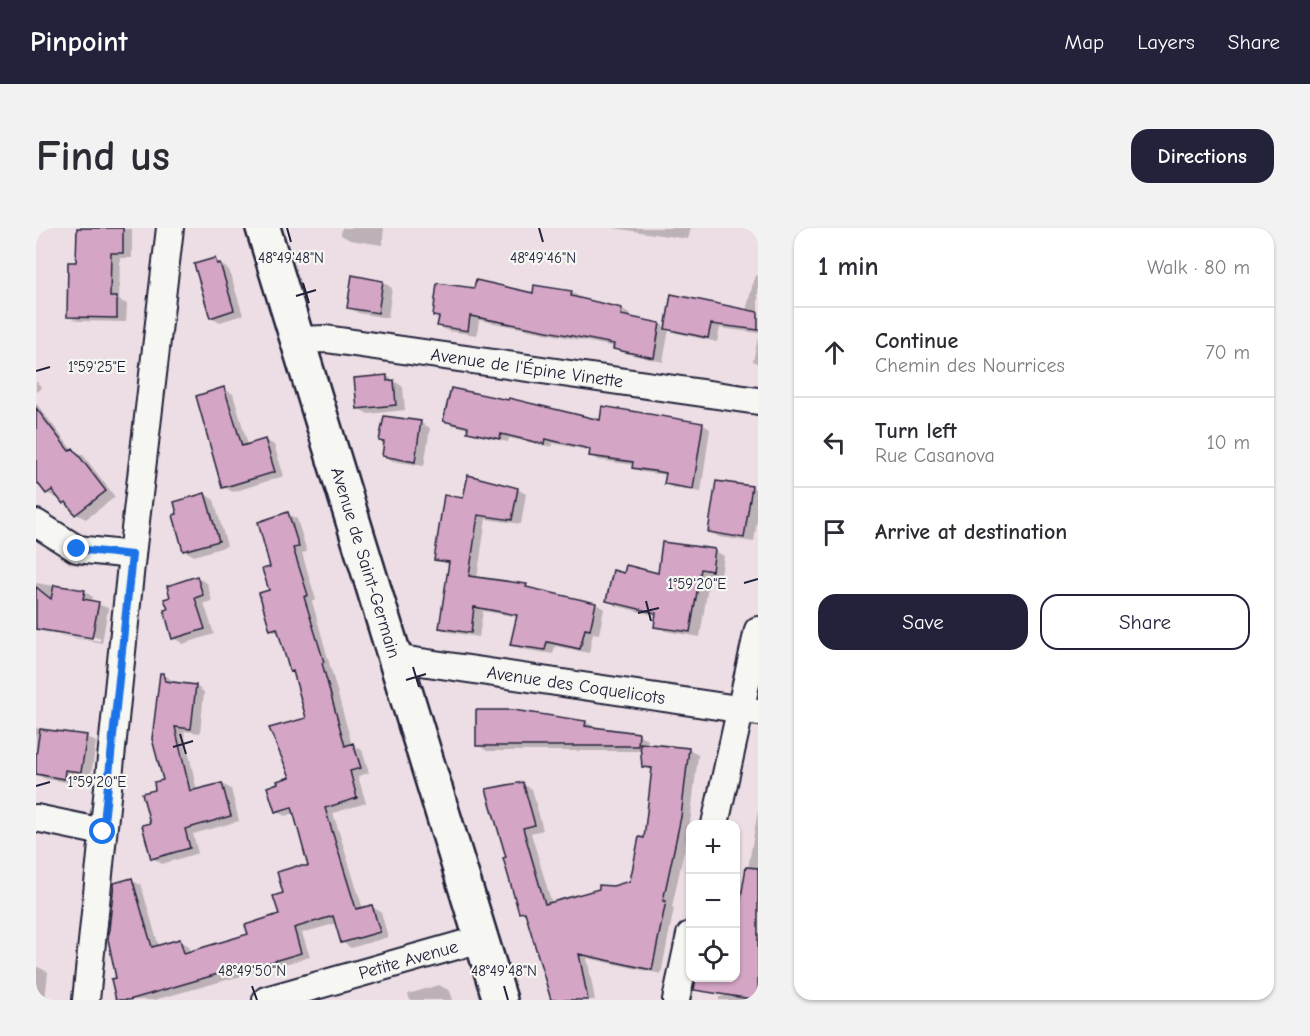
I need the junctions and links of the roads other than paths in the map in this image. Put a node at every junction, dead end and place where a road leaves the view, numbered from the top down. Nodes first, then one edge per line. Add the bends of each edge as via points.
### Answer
1 (170, 228) edge
2 (263, 228) edge
3 (297, 340) junction
4 (758, 401) edge
5 (36, 524) edge
6 (132, 555) junction
7 (758, 630) edge
8 (394, 658) junction
9 (749, 710) edge
10 (36, 818) edge
11 (716, 820) edge
12 (103, 832) junction
13 (481, 939) junction
14 (686, 954) edge
15 (86, 1000) edge
16 (266, 1000) edge
17 (500, 1000) edge
18 (676, 1000) edge

1 - 6 street
2 - 3 street, Avenue de Saint-Germain
3 - 4 street, Avenue de l'Épine Vinette via 326,339
3 - 8 street, Avenue de Saint-Germain
5 - 6 street via 77,549
6 - 12 street
7 - 9 street
8 - 9 street, Avenue des Coquelicots
8 - 13 street, Avenue de Saint-Germain
9 - 11 street
10 - 12 street
12 - 15 street
13 - 16 street, Petite Avenue
13 - 17 street, Avenue de Saint-Germain
14 - 18 street

